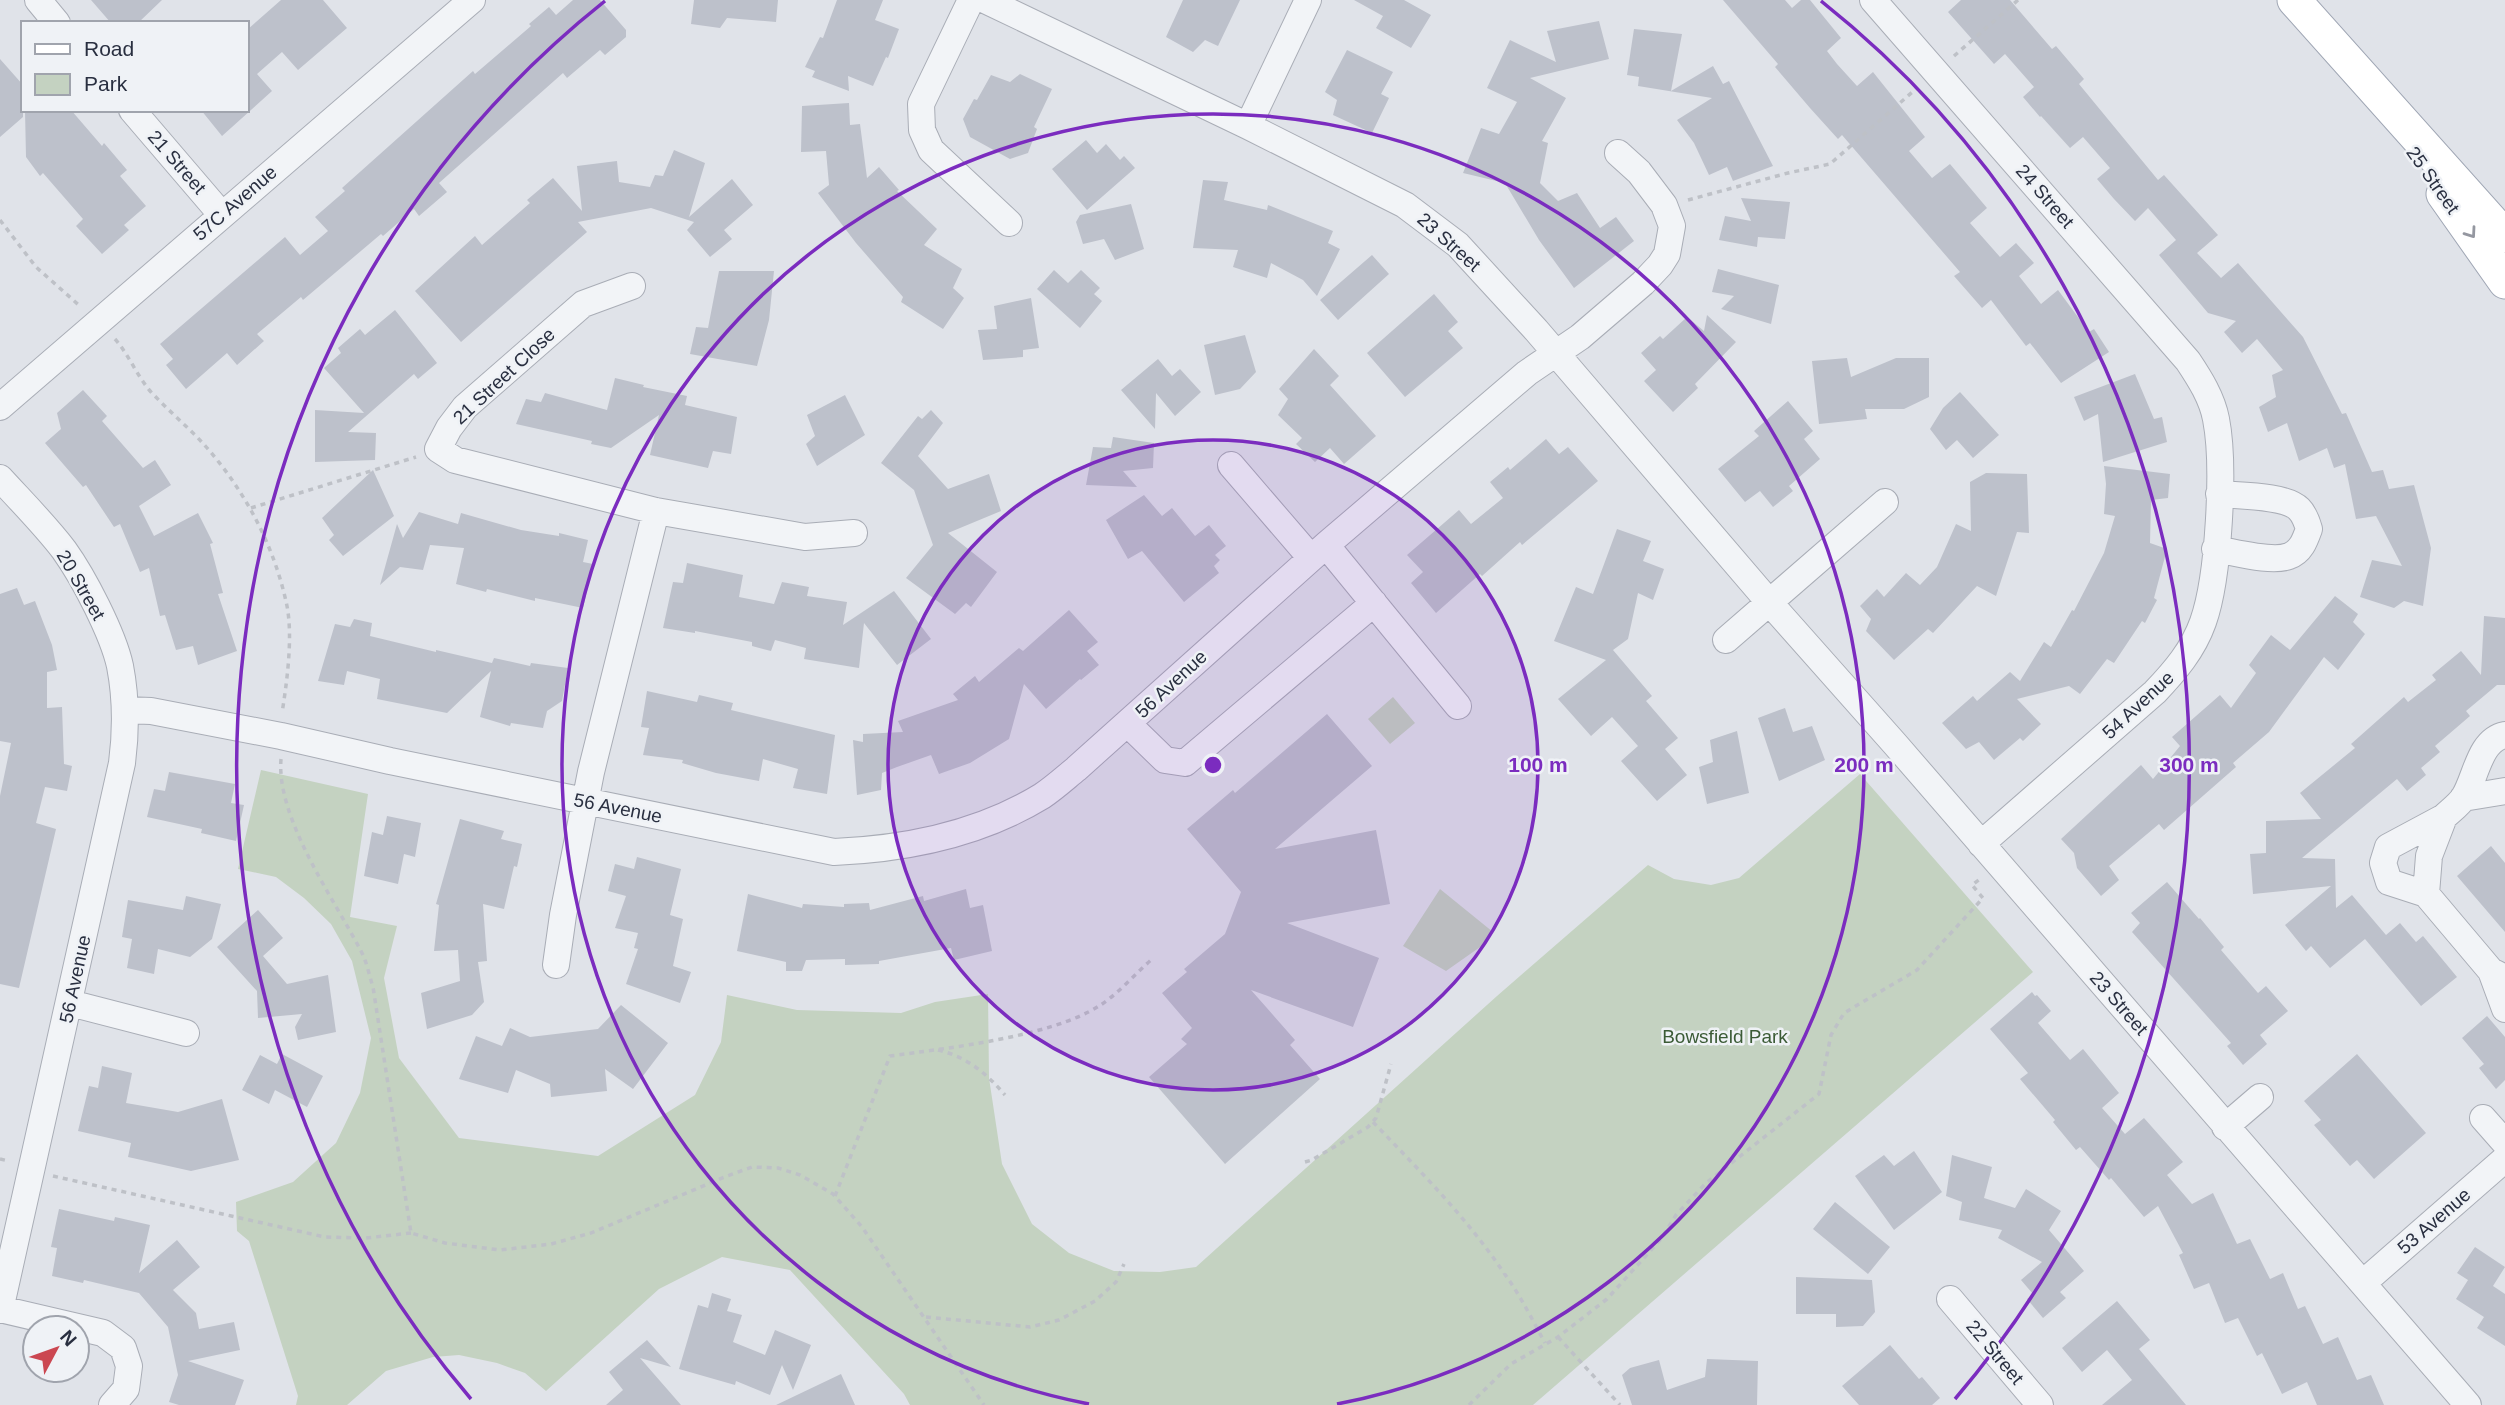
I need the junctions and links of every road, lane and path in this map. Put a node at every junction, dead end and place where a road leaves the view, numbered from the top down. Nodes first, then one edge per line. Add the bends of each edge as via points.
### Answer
1 (38, 0) edge
2 (472, 0) edge
3 (971, 0) edge
4 (985, 0) edge
5 (1308, 0) edge
6 (1873, 0) edge
7 (2018, 0) edge
8 (2294, 0) edge
9 (55, 21) edge
10 (1950, 60) dead end
11 (2361, 77) junction
12 (1919, 87) dead end
13 (134, 112) edge
14 (1248, 126) junction
15 (1618, 153) dead end
16 (1687, 200) dead end
17 (221, 214) junction
18 (0, 220) edge
19 (1009, 223) dead end
20 (2505, 236) edge
21 (2505, 282) edge
22 (632, 286) dead end
23 (79, 305) dead end
24 (112, 336) dead end
25 (1556, 354) junction
26 (2209, 397) joint
27 (0, 407) edge
28 (400, 461) dead end
29 (1231, 465) dead end
30 (0, 478) edge
31 (2219, 494) junction
32 (1885, 502) dead end
33 (251, 508) junction
34 (656, 511) junction
35 (854, 533) dead end
36 (2215, 549) junction
37 (1318, 552) junction
38 (1769, 602) junction
39 (1374, 603) junction
40 (1726, 640) dead end
41 (1458, 706) dead end
42 (125, 710) junction
43 (282, 712) dead end
44 (1128, 724) junction
45 (2505, 735) edge
46 (281, 757) dead end
47 (2505, 791) edge
48 (2463, 798) junction
49 (585, 802) junction
50 (2444, 817) junction
51 (1981, 844) junction
52 (1981, 877) dead end
53 (2426, 894) junction
54 (1151, 960) dead end
55 (556, 965) dead end
56 (2498, 975) edge
57 (70, 1003) junction
58 (2505, 1009) edge
59 (186, 1033) dead end
60 (936, 1050) junction
61 (1391, 1065) dead end
62 (1004, 1095) dead end
63 (2260, 1097) dead end
64 (2483, 1118) dead end
65 (1373, 1122) junction
66 (2225, 1127) junction
67 (2505, 1143) edge
68 (0, 1159) edge
69 (2505, 1159) edge
70 (9, 1161) dead end
71 (1305, 1162) dead end
72 (54, 1176) dead end
73 (835, 1196) junction
74 (411, 1233) junction
75 (1124, 1264) dead end
76 (2362, 1283) junction
77 (1950, 1299) dead end
78 (0, 1310) edge
79 (926, 1317) junction
80 (1558, 1337) junction
81 (1545, 1343) junction
82 (2025, 1400) edge
83 (112, 1405) edge
84 (984, 1405) edge
85 (1469, 1405) edge
86 (1620, 1405) edge
87 (2468, 1405) edge

1 - 9 street
2 - 17 street, 57C Avenue
3 - 19 street via 921,104 922,130 931,149 952,172
4 - 14 street, 23 Street
5 - 14 street
6 - 26 street, 24 Street via 2159,326 2188,361
7 - 10 path
8 - 11 main road, 25 Street
11 - 20 main road, 25 Street
11 -> 21 main road, 25 Street
12 - 16 path via 1830,164
13 - 17 street, 21 Street
14 - 25 street, 23 Street via 1431,222 1458,245
15 - 25 street, 56 Avenue via 1664,205 1672,226 1667,254 1643,283
17 - 27 street, 57C Avenue
18 - 23 path via 36,267
22 - 34 street, 21 Street Close via 583,304 465,407 438,449 454,460
24 - 33 path via 136,373 228,474
25 - 37 street, 56 Avenue via 1527,373
25 - 38 street, 23 Street
26 - 31 street, 54 Avenue via 2218,433
28 - 33 path
29 - 37 street
30 - 42 street, 20 Street via 64,551 83,582 120,665
31 - 36 street, 54 Avenue
31 - 36 street via 2288,503 2298,508 2309,529 2301,548 2290,556
32 - 38 street
33 - 43 path via 287,607
34 - 35 street, 21 Street Close via 805,537
34 - 49 street
36 - 51 street, 54 Avenue via 2212,590 2203,623 2175,672
37 - 39 street
37 - 44 street, 56 Avenue
38 - 40 street
38 - 51 street, 23 Street
39 - 41 street
39 - 44 street via 1185,763 1166,760
42 - 49 street, 56 Avenue via 281,736
42 - 57 street, 56 Avenue via 122,763
44 - 49 street, 56 Avenue via 1044,794 1017,810 925,841 878,850 834,852
45 - 48 street via 2485,749
46 - 74 path via 289,814 362,953 373,987
47 - 48 street
48 - 50 street
49 - 55 street
50 - 53 street via 2429,856
50 - 53 street via 2388,847 2383,863 2389,882
51 - 66 street, 23 Street
52 - 80 path via 1972,885 1983,898 1917,970 1844,1013 1831,1035 1819,1094 1706,1183 1607,1300
53 - 56 street
54 - 60 path via 1082,1015 1035,1031
56 - 58 street
57 - 59 street
57 - 78 street, 56 Avenue
60 - 62 path via 975,1066
60 - 73 path via 890,1056
61 - 65 path
63 - 66 street
64 - 67 street
65 - 71 path
65 - 81 path via 1470,1228 1504,1272
66 - 76 street, 23 Street
68 - 70 path
69 - 76 street, 53 Avenue
72 - 74 path via 325,1237
73 - 74 path via 800,1175 752,1167 592,1233 551,1244 500,1250 444,1243
73 - 79 path
75 - 79 path via 1116,1282 1095,1301 1059,1320 1030,1327
76 - 87 street, 23 Street
77 - 82 street, 22 Street
78 - 83 street via 103,1333 123,1348 129,1366 126,1389
79 - 84 path
80 - 81 path
80 - 86 path
81 - 85 path via 1511,1364

